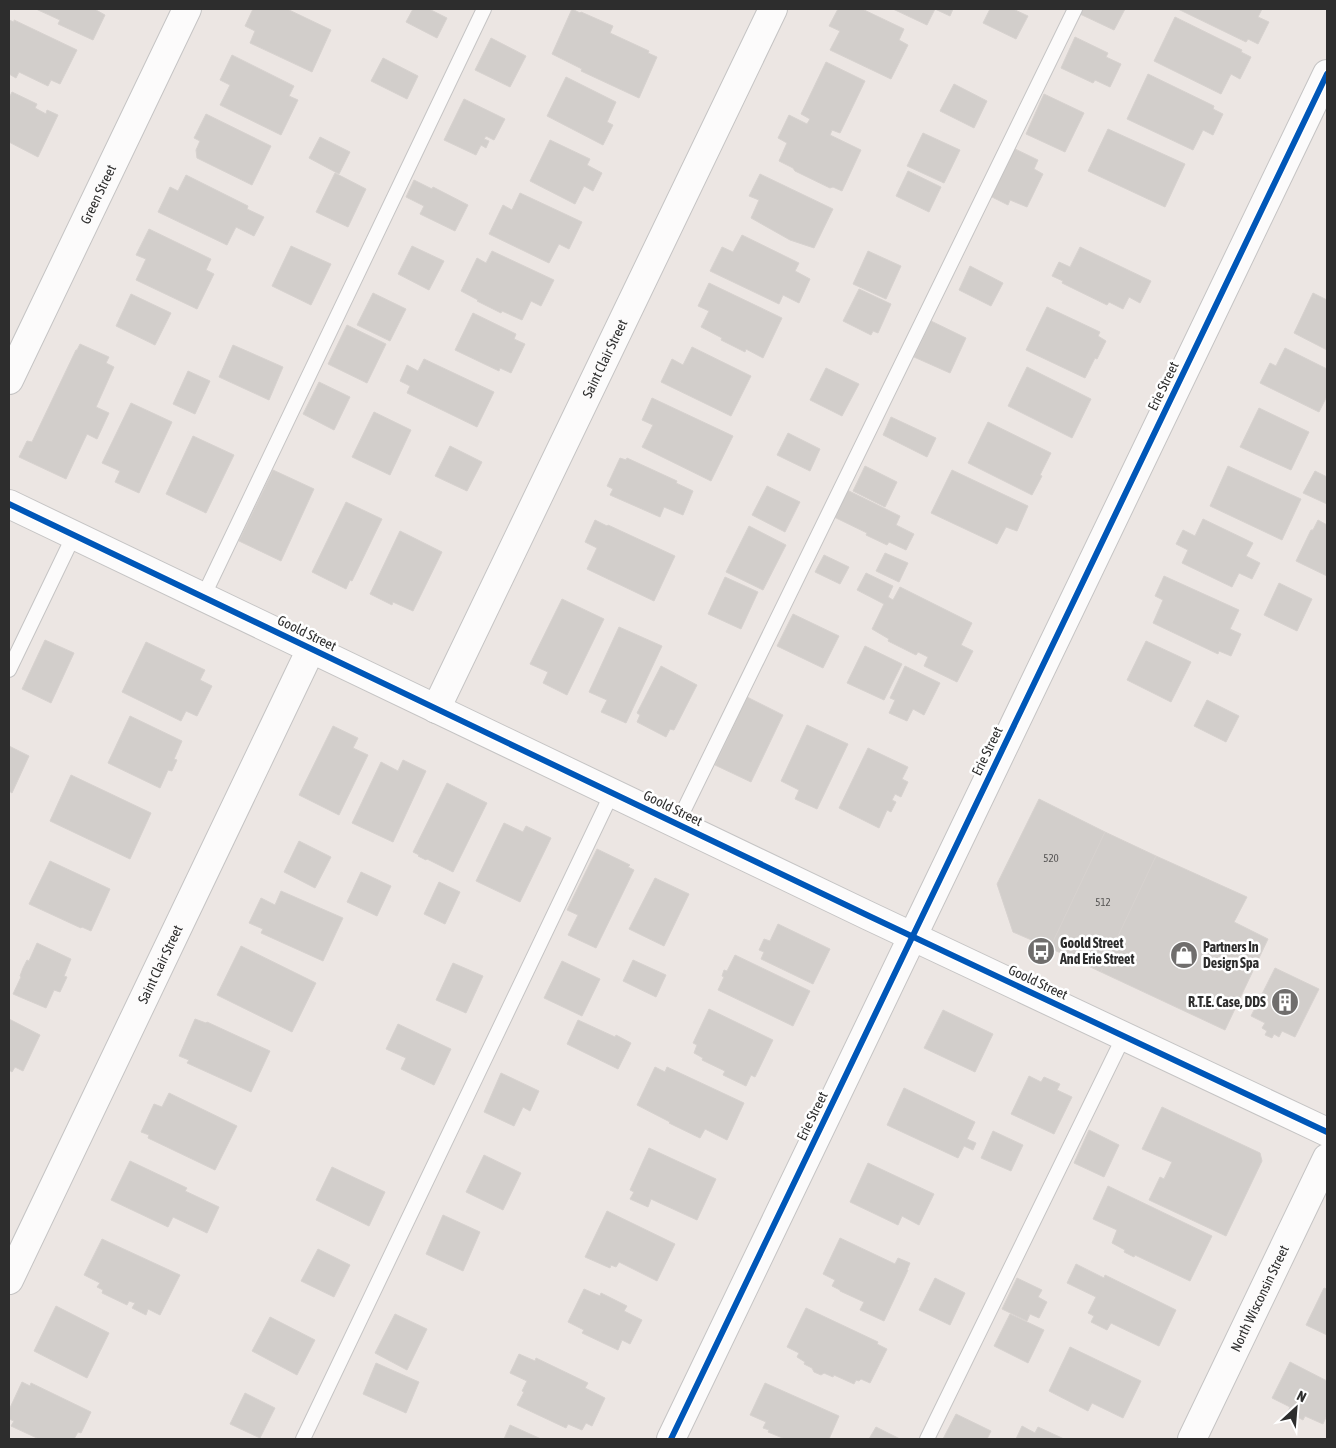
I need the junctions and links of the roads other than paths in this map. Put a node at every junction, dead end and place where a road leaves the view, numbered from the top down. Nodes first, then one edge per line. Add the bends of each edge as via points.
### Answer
1 (187, 9) edge
2 (484, 9) edge
3 (773, 9) edge
4 (1075, 9) edge
5 (1327, 74) edge
6 (9, 380) edge
7 (9, 504) edge
8 (74, 535) junction
9 (202, 597) junction
10 (311, 649) junction
11 (9, 670) edge
12 (436, 709) junction
13 (612, 793) junction
14 (677, 824) junction
15 (912, 937) junction
16 (1124, 1036) junction
17 (1327, 1132) edge
18 (1327, 1158) edge
19 (9, 1280) edge
20 (303, 1439) edge
21 (671, 1439) edge
22 (927, 1439) edge
23 (1192, 1439) edge

1 - 6 street, Green Street
2 - 9 lane
3 - 12 street, Saint Clair Street
4 - 14 lane
5 - 15 street, Erie Street
7 - 8 street, Goold Street
8 - 9 street, Goold Street
8 - 11 lane
9 - 10 street, Goold Street
10 - 12 street, Goold Street
10 - 19 street, Saint Clair Street
12 - 13 street, Goold Street
13 - 14 street, Goold Street
13 - 20 lane
14 - 15 street, Goold Street
15 - 16 street, Goold Street
15 - 21 street, Erie Street
16 - 17 street, Goold Street
16 - 22 lane
18 - 23 street, North Wisconsin Street

